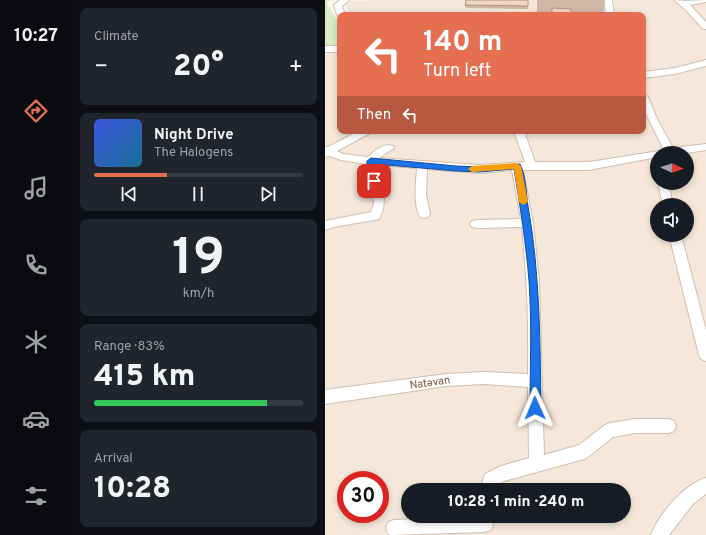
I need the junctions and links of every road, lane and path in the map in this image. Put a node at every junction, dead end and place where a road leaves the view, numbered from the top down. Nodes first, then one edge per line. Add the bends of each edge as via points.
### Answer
1 (345, 0) edge
2 (608, 0) edge
3 (706, 0) edge
4 (681, 2) edge
5 (340, 12) edge
6 (610, 12) edge
7 (706, 27) edge
8 (325, 49) edge
9 (337, 49) edge
10 (706, 63) edge
11 (646, 74) edge
12 (646, 104) edge
13 (361, 134) edge
14 (520, 134) edge
15 (658, 146) edge
16 (706, 147) edge
17 (389, 148) dead end
18 (694, 149) edge
19 (326, 152) edge
20 (650, 155) edge
21 (371, 161) junction
22 (422, 166) junction
23 (517, 166) junction
24 (531, 166) junction
25 (424, 214) dead end
26 (527, 223) junction
27 (476, 224) dead end
28 (325, 226) edge
29 (677, 242) edge
30 (706, 355) edge
31 (535, 381) junction
32 (325, 397) edge
33 (669, 426) dead end
34 (537, 464) junction
35 (490, 483) edge
36 (706, 486) edge
37 (485, 525) edge
38 (394, 528) dead end
39 (659, 535) edge

1 - 5 street via 338,4
2 - 6 street
3 - 4 street
4 - 7 street
8 - 9 street
10 - 11 street via 675,71
12 - 15 street
13 - 19 street
14 - 24 street
16 - 18 street
17 - 21 street via 377,154
19 - 21 street
20 - 24 street via 589,166
21 - 22 street
21 - 28 street via 371,171 380,203 375,216
22 - 23 street via 479,169
22 - 25 street via 421,195
23 - 24 street
23 - 26 street
26 - 27 street
26 - 31 street via 534,295
29 - 30 street
31 - 32 street, Natəvan via 484,378 446,380
31 - 34 street
33 - 34 street via 635,426 610,430 584,451
34 - 35 street via 501,474
36 - 39 street via 694,491
37 - 38 street

